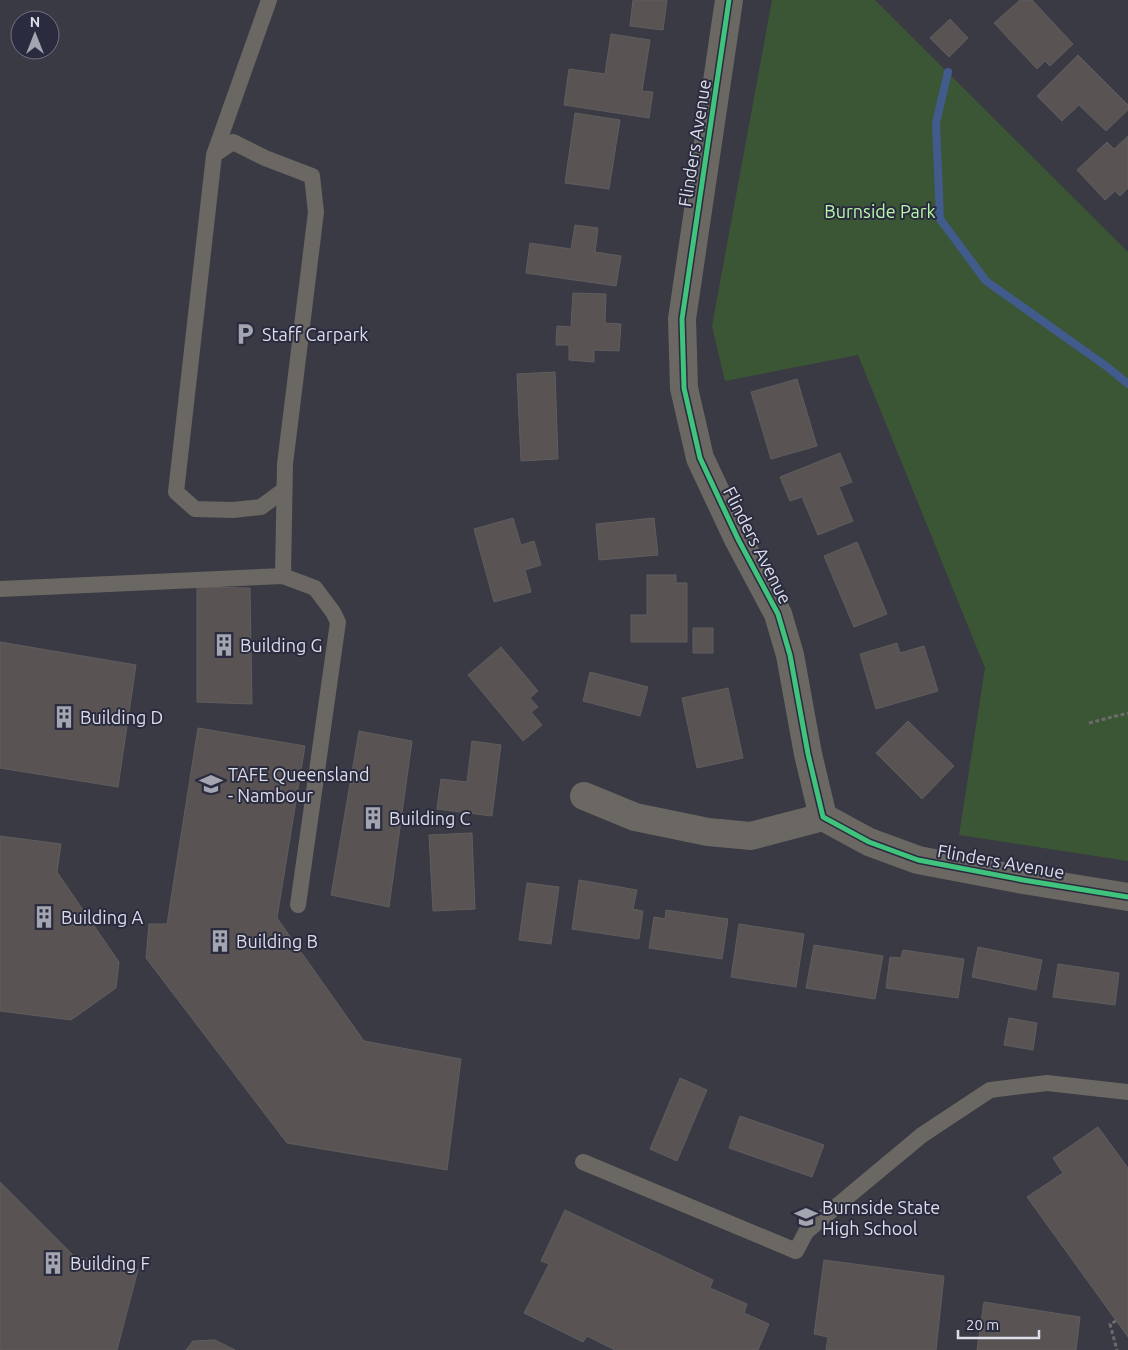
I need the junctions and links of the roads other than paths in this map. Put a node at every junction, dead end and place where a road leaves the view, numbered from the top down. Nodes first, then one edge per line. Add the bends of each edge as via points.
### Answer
1 (269, 0) edge
2 (729, 0) edge
3 (214, 155) junction
4 (284, 490) junction
5 (283, 576) junction
6 (0, 589) edge
7 (584, 796) dead end
8 (823, 817) junction
9 (1128, 897) edge
10 (298, 905) dead end
11 (1128, 1092) edge
12 (584, 1162) dead end

1 - 3 lane
2 - 8 street, Flinders Avenue via 682,319 684,388 700,458 778,614 790,655
3 - 4 lane via 233,142 312,176 316,212
3 - 4 lane via 176,492 195,509 232,510 262,507
4 - 5 lane
5 - 6 lane
5 - 10 lane via 315,588 338,622
7 - 8 street via 635,817 708,832 751,836
8 - 9 street, Flinders Avenue via 869,842 918,860
11 - 12 lane via 1047,1083 990,1090 922,1135 864,1183 806,1232 796,1251

